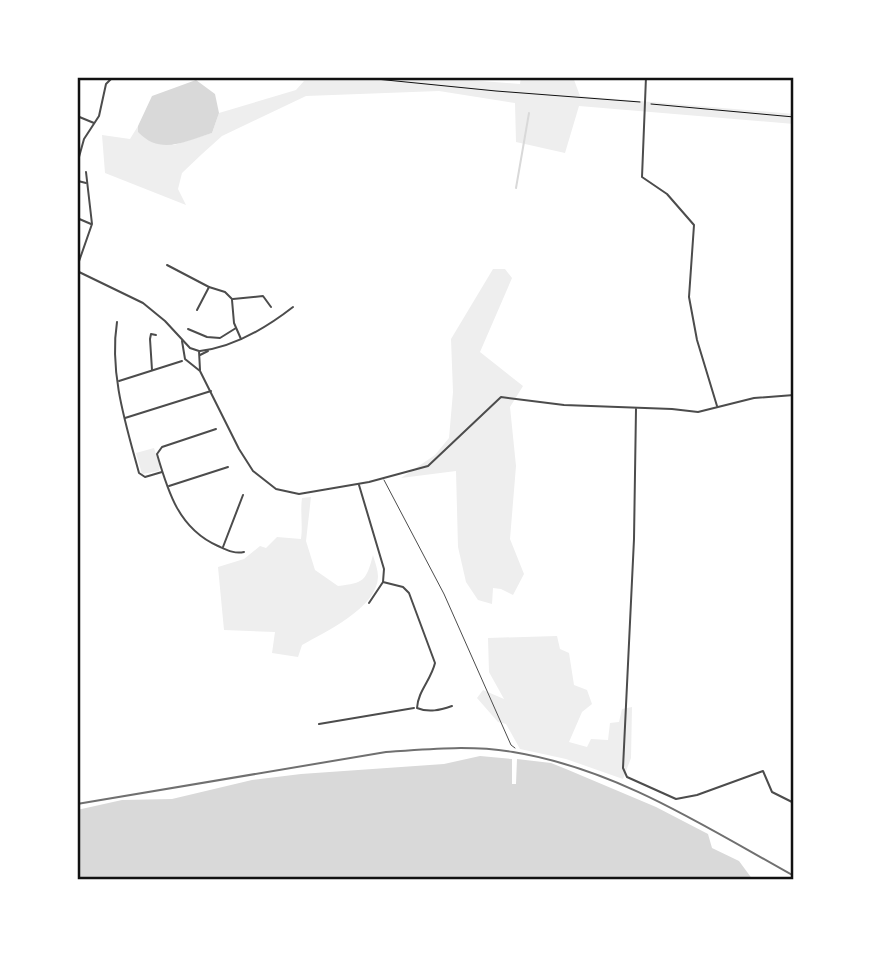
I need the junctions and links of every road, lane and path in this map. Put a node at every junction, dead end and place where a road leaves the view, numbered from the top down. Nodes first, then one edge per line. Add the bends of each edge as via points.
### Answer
1 (356, 77) edge
2 (646, 77) edge
3 (111, 79) dead end
4 (77, 116) edge
5 (794, 117) edge
6 (94, 123) junction
7 (79, 157) dead end
8 (86, 172) dead end
9 (78, 181) edge
10 (88, 183) junction
11 (77, 218) edge
12 (92, 224) junction
13 (79, 257) edge
14 (167, 265) dead end
15 (77, 267) edge
16 (77, 271) edge
17 (209, 288) junction
18 (232, 301) junction
19 (271, 307) dead end
20 (293, 307) dead end
21 (197, 310) dead end
22 (117, 323) dead end
23 (236, 328) junction
24 (188, 329) dead end
25 (196, 333) junction
26 (156, 335) dead end
27 (241, 339) junction
28 (194, 340) dead end
29 (182, 341) junction
30 (190, 348) junction
31 (209, 350) junction
32 (199, 351) junction
33 (185, 352) junction
34 (200, 355) junction
35 (199, 360) junction
36 (182, 361) dead end
37 (193, 363) junction
38 (152, 370) junction
39 (200, 371) junction
40 (118, 381) junction
41 (211, 391) junction
42 (794, 395) edge
43 (717, 407) junction
44 (636, 409) junction
45 (124, 418) junction
46 (216, 429) dead end
47 (228, 467) dead end
48 (162, 472) junction
49 (383, 478) junction
50 (359, 484) junction
51 (168, 486) junction
52 (243, 495) dead end
53 (222, 548) junction
54 (244, 552) dead end
55 (383, 582) junction
56 (369, 603) dead end
57 (452, 706) dead end
58 (416, 708) junction
59 (319, 724) dead end
60 (515, 748) dead end
61 (794, 803) edge

1 - 5 path
2 - 43 street via 642,177 667,194 694,225 689,297
3 - 6 street
4 - 6 street
6 - 7 street
8 - 10 street
9 - 10 street
10 - 12 street
11 - 12 street
12 - 13 street
13 - 15 street
14 - 17 street
16 - 29 street via 143,303
17 - 18 street via 225,292
17 - 21 street
18 - 19 street via 263,296
18 - 23 street
20 - 27 street
22 - 40 street
23 - 25 street via 220,338
23 - 27 street
24 - 25 street
25 - 28 street
26 - 38 street via 151,334 150,339
27 - 31 street
29 - 30 street
29 - 33 street
30 - 32 street
30 - 33 street
31 - 32 street
31 - 34 street
32 - 34 street
33 - 37 street via 186,361
34 - 35 street
35 - 37 street
35 - 39 street
36 - 38 street
37 - 39 street
38 - 40 street
39 - 41 street
40 - 45 street
41 - 45 street
41 - 50 street via 239,449 269,484 299,494
42 - 43 street
43 - 44 street via 698,412
44 - 49 street via 501,397 428,466
44 - 61 street via 622,768 627,777 676,799 763,771 772,792
45 - 48 street via 140,476
46 - 48 street via 159,449
47 - 51 street
48 - 51 street
49 - 50 street
49 - 60 lane
50 - 55 street via 384,569
51 - 53 street via 186,523
52 - 53 street
53 - 54 street
55 - 56 street
55 - 58 street via 409,593 435,663
57 - 58 street via 438,711
58 - 59 street

